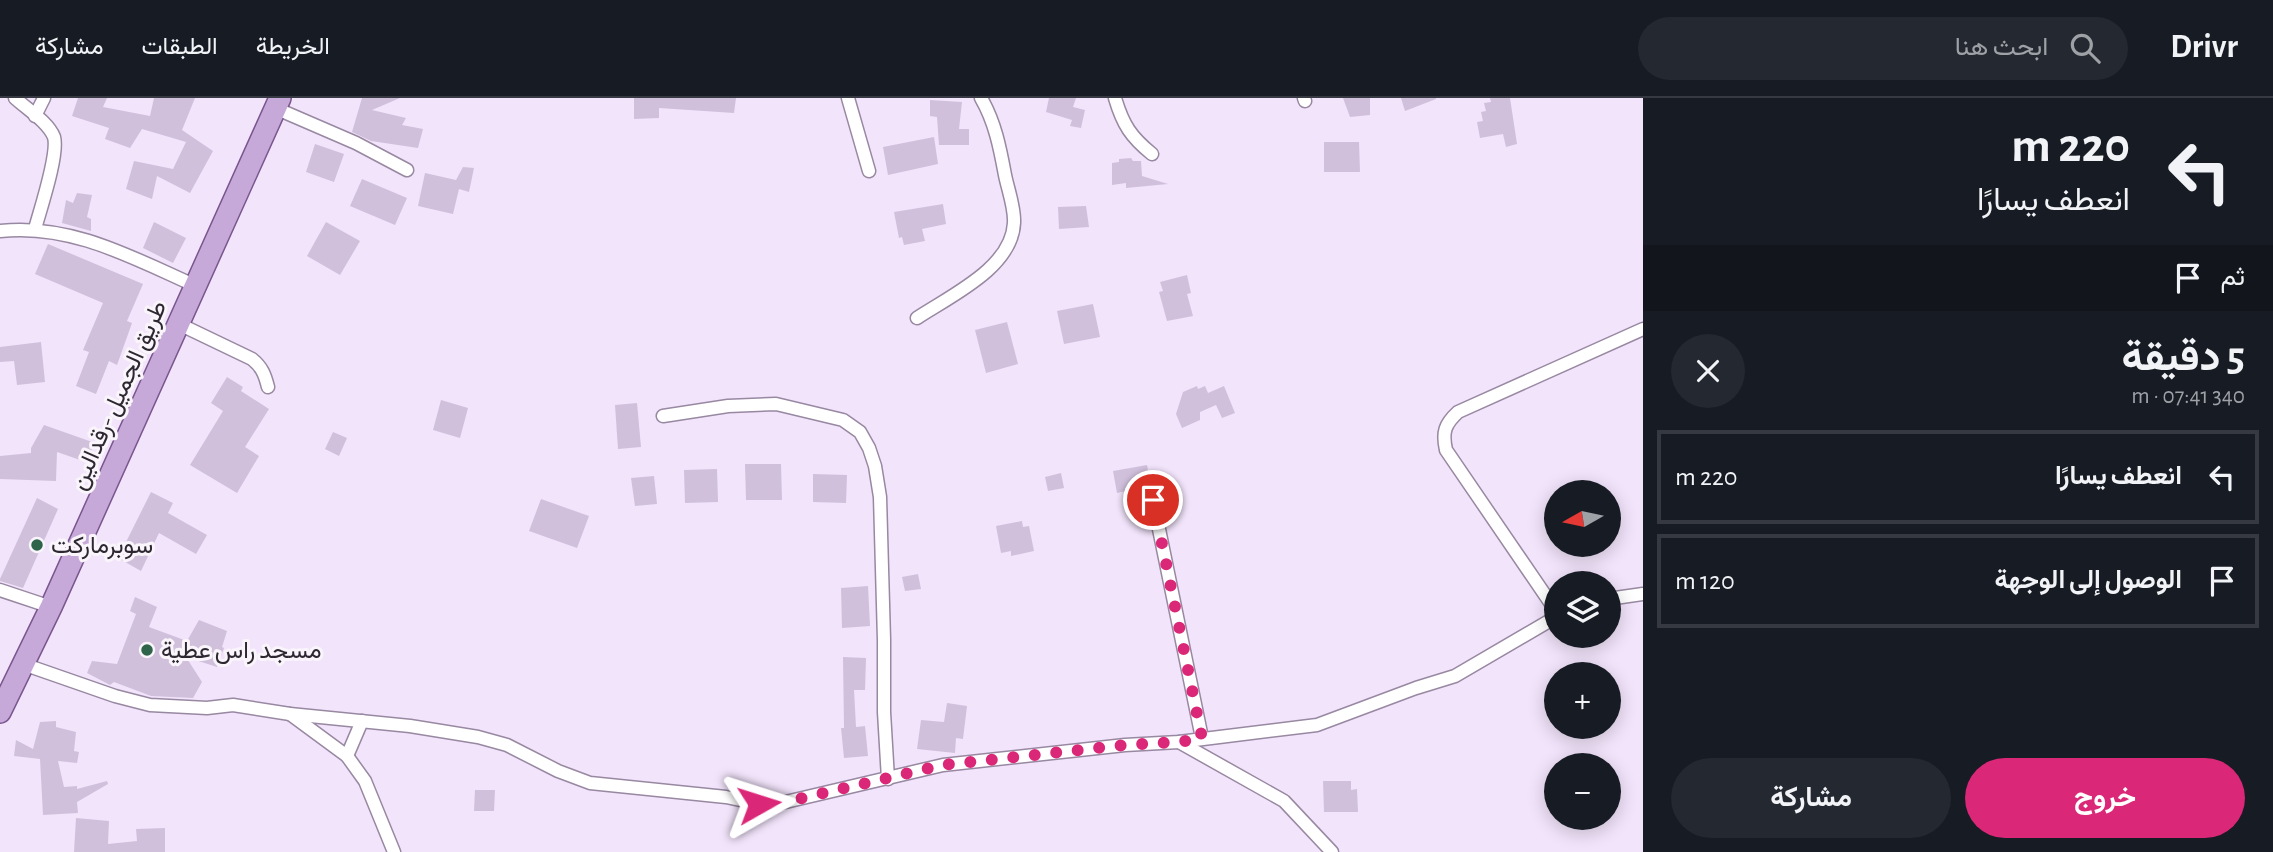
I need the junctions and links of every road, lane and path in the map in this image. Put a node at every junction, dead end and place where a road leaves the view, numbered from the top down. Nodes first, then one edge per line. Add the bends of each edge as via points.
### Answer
1 (15, 98) edge
2 (44, 98) edge
3 (848, 98) edge
4 (981, 98) edge
5 (1115, 98) edge
6 (277, 103) edge
7 (35, 116) junction
8 (1152, 154) dead end
9 (407, 170) dead end
10 (870, 171) dead end
11 (35, 229) junction
12 (0, 231) edge
13 (196, 286) junction
14 (917, 318) dead end
15 (179, 324) junction
16 (1643, 329) edge
17 (268, 387) dead end
18 (663, 416) dead end
19 (1153, 500) dead end
20 (0, 590) edge
21 (1544, 593) edge
22 (1642, 594) edge
23 (1621, 597) edge
24 (51, 607) junction
25 (1544, 624) edge
26 (23, 664) junction
27 (0, 712) edge
28 (290, 714) junction
29 (362, 721) junction
30 (1202, 738) junction
31 (1179, 742) junction
32 (348, 757) junction
33 (888, 779) junction
34 (394, 852) edge
35 (1332, 852) edge

1 - 7 street
2 - 7 street
3 - 10 street
4 - 14 street via 996,129 1009,192 1014,222 1010,243 990,269
5 - 8 street via 1134,139
6 - 9 street
6 - 13 main road, طريق الجميل -رقدالين
7 - 11 street via 54,137 55,149
11 - 12 street
11 - 13 street via 94,242
13 - 15 main road, طريق الجميل -رقدالين
15 - 17 street via 260,365
15 - 24 main road, طريق الجميل -رقدالين
16 - 21 street via 1458,412 1446,423 1446,450
18 - 33 street via 776,404 843,420 860,432 875,466 880,497
19 - 30 street
20 - 24 street
22 - 23 street
24 - 26 main road, طريق الجميل -رقدالين
25 - 30 street via 1455,676 1317,725
26 - 27 main road, طريق الجميل -رقدالين
26 - 28 street via 150,705 233,705
28 - 29 street
28 - 32 street
29 - 32 street
29 - 33 street via 478,737 590,783 759,804
30 - 31 street
31 - 33 street via 943,765
31 - 35 street via 1284,801
32 - 34 street via 365,781

